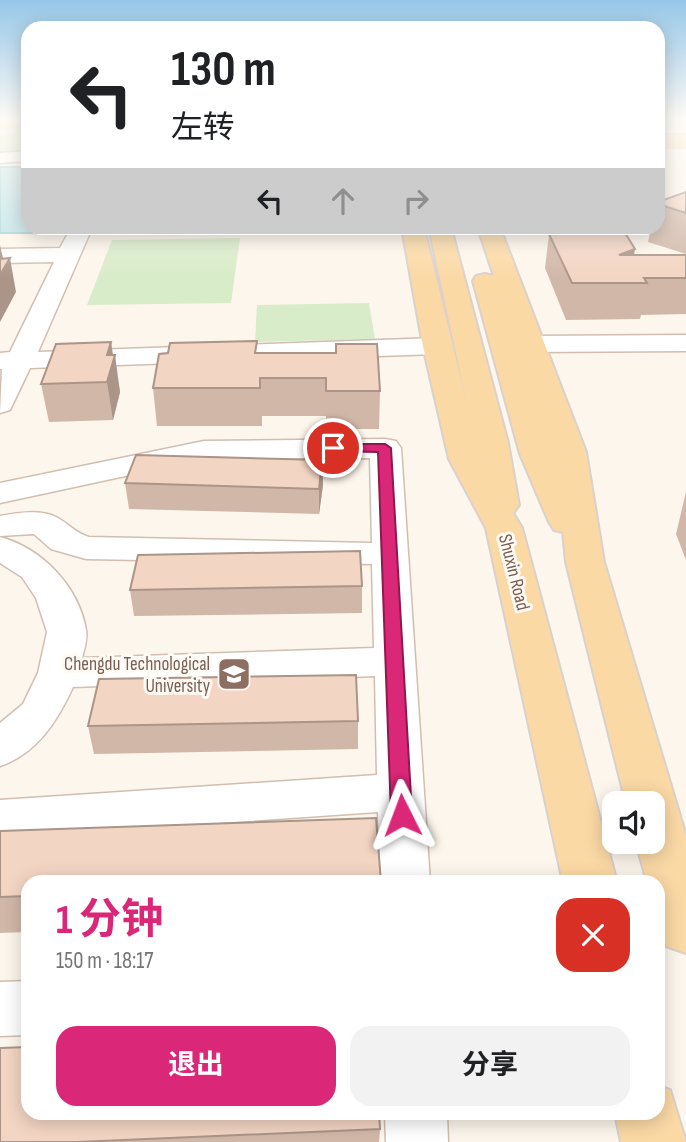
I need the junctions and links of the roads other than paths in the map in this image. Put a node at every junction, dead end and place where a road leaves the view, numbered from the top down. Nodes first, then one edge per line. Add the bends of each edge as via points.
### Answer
1 (78, 235) edge
2 (414, 235) edge
3 (442, 235) edge
4 (470, 235) edge
5 (492, 235) edge
6 (69, 255) junction
7 (0, 256) edge
8 (686, 343) edge
9 (533, 344) junction
10 (437, 346) junction
11 (10, 361) edge
12 (0, 404) edge
13 (0, 493) edge
14 (0, 526) edge
15 (504, 528) junction
16 (0, 548) edge
17 (390, 554) junction
18 (584, 562) junction
19 (395, 661) junction
20 (59, 673) junction
21 (0, 749) edge
22 (648, 791) edge
23 (401, 792) junction
24 (0, 819) edge
25 (665, 853) edge
26 (405, 875) edge
27 (588, 875) edge
28 (686, 929) edge
29 (21, 1008) edge
30 (0, 1009) edge
31 (416, 1120) edge
32 (648, 1120) edge
33 (417, 1142) edge
34 (654, 1142) edge

1 - 6 street
2 - 10 main road, Shuxin Road
3 - 15 main road via 492,443
4 - 18 main road via 537,454
5 - 9 main road
6 - 7 street
6 - 11 street
8 - 9 street
9 - 18 main road via 570,452
10 - 11 street
10 - 15 main road, Shuxin Road via 466,459
11 - 12 street
13 - 17 street via 204,450 385,448
14 - 17 street via 43,524 64,541 86,548
15 - 27 main road, Shuxin Road
16 - 20 street via 34,569 55,597 67,632
17 - 19 street
18 - 22 main road
19 - 20 street
19 - 23 street
20 - 21 street via 39,714
23 - 24 street
23 - 26 street
25 - 28 main road
29 - 30 street
31 - 33 street
32 - 34 main road

